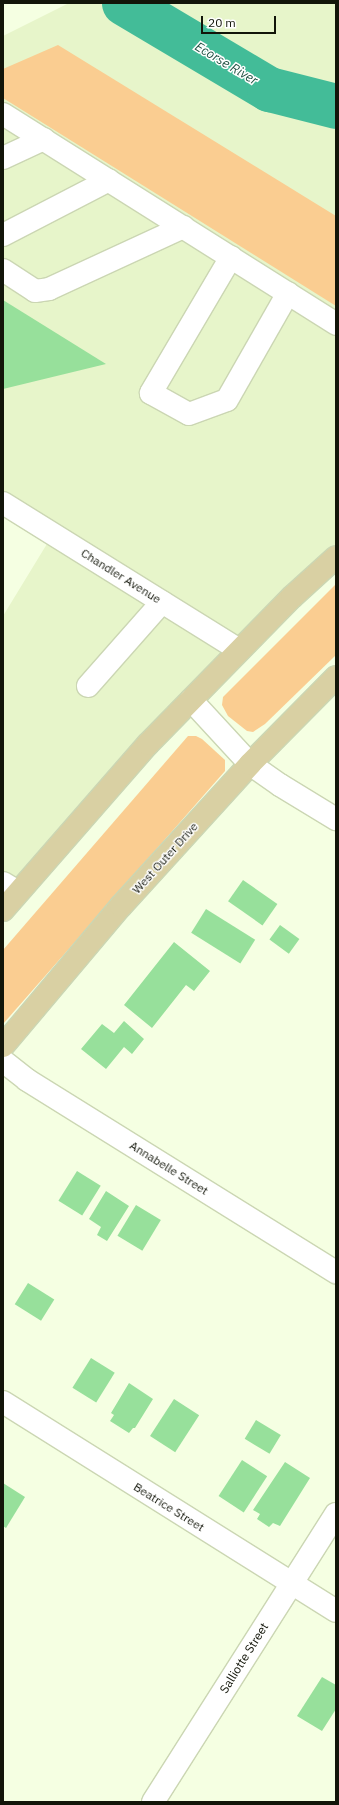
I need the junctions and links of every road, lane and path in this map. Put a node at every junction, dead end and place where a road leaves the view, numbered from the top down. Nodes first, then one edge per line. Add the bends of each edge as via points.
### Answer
1 (3, 114) edge
2 (44, 139) junction
3 (3, 158) edge
4 (108, 180) junction
5 (183, 227) junction
6 (3, 235) edge
7 (230, 257) junction
8 (3, 270) edge
9 (288, 293) junction
10 (336, 324) edge
11 (3, 503) edge
12 (336, 557) edge
13 (162, 602) junction
14 (239, 650) junction
15 (336, 677) edge
16 (88, 686) dead end
17 (190, 700) junction
18 (250, 764) junction
19 (336, 819) edge
20 (11, 888) edge
21 (3, 910) edge
22 (3, 1046) edge
23 (3, 1061) edge
24 (336, 1272) edge
25 (3, 1402) edge
26 (336, 1514) edge
27 (292, 1583) junction
28 (336, 1611) edge
29 (153, 1802) edge

1 - 2 street
2 - 3 street
2 - 4 street
4 - 5 street
4 - 6 street
5 - 7 street
5 - 8 street via 49,289 35,291
7 - 9 street
7 - 9 street via 151,393 189,414 227,400
9 - 10 street
11 - 13 street, Chandler Avenue
12 - 14 main road
13 - 14 street, Chandler Avenue
13 - 16 street
14 - 17 main road
15 - 18 main road, West Outer Drive
17 - 18 street
17 - 20 main road
18 - 19 street
18 - 22 main road, West Outer Drive via 121,906
20 - 21 main road
23 - 24 street, Annabelle Street via 27,1080
25 - 27 street, Beatrice Street
26 - 27 street, Salliotte Street
27 - 28 street, Beatrice Street
27 - 29 street, Salliotte Street

